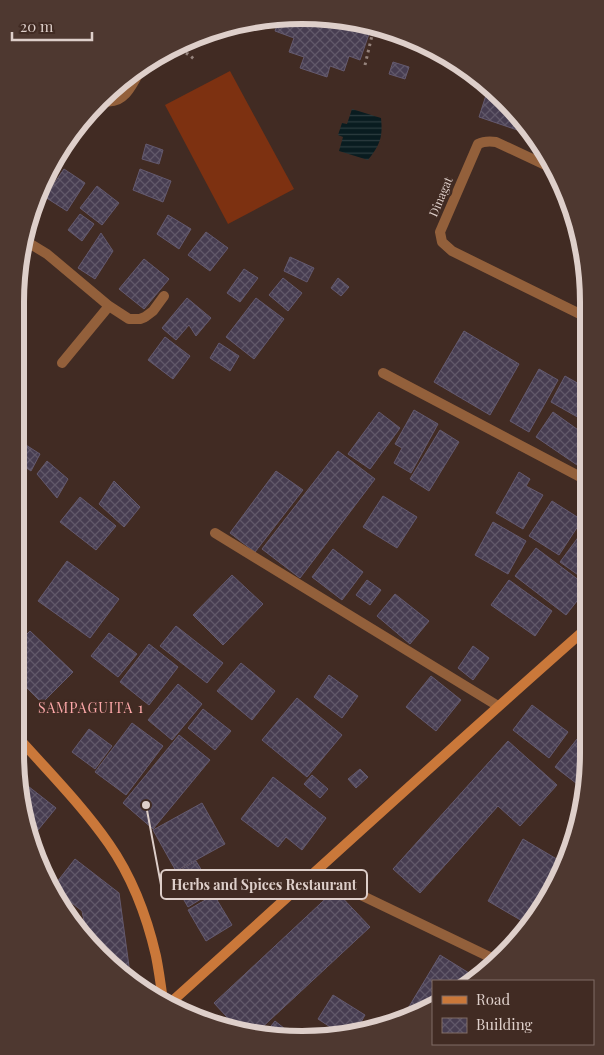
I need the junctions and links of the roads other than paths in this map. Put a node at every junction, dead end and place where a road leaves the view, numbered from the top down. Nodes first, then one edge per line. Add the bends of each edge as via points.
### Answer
1 (134, 80) edge
2 (110, 101) edge
3 (544, 164) edge
4 (30, 244) edge
5 (164, 296) dead end
6 (110, 306) junction
7 (580, 314) edge
8 (62, 363) dead end
9 (383, 373) dead end
10 (580, 476) edge
11 (215, 533) dead end
12 (580, 634) edge
13 (498, 706) junction
14 (24, 744) edge
15 (316, 873) junction
16 (490, 957) edge
17 (162, 993) edge
18 (174, 1000) edge

1 - 2 street via 121,99
3 - 7 street, Dinagat via 496,142 478,144 440,232 442,242
4 - 6 street
5 - 6 street via 153,311 140,320 129,319
6 - 8 street
9 - 10 street
11 - 13 street
12 - 13 street
13 - 15 street
14 - 17 street via 81,808 109,844 127,876 149,931
15 - 16 street
15 - 18 street

